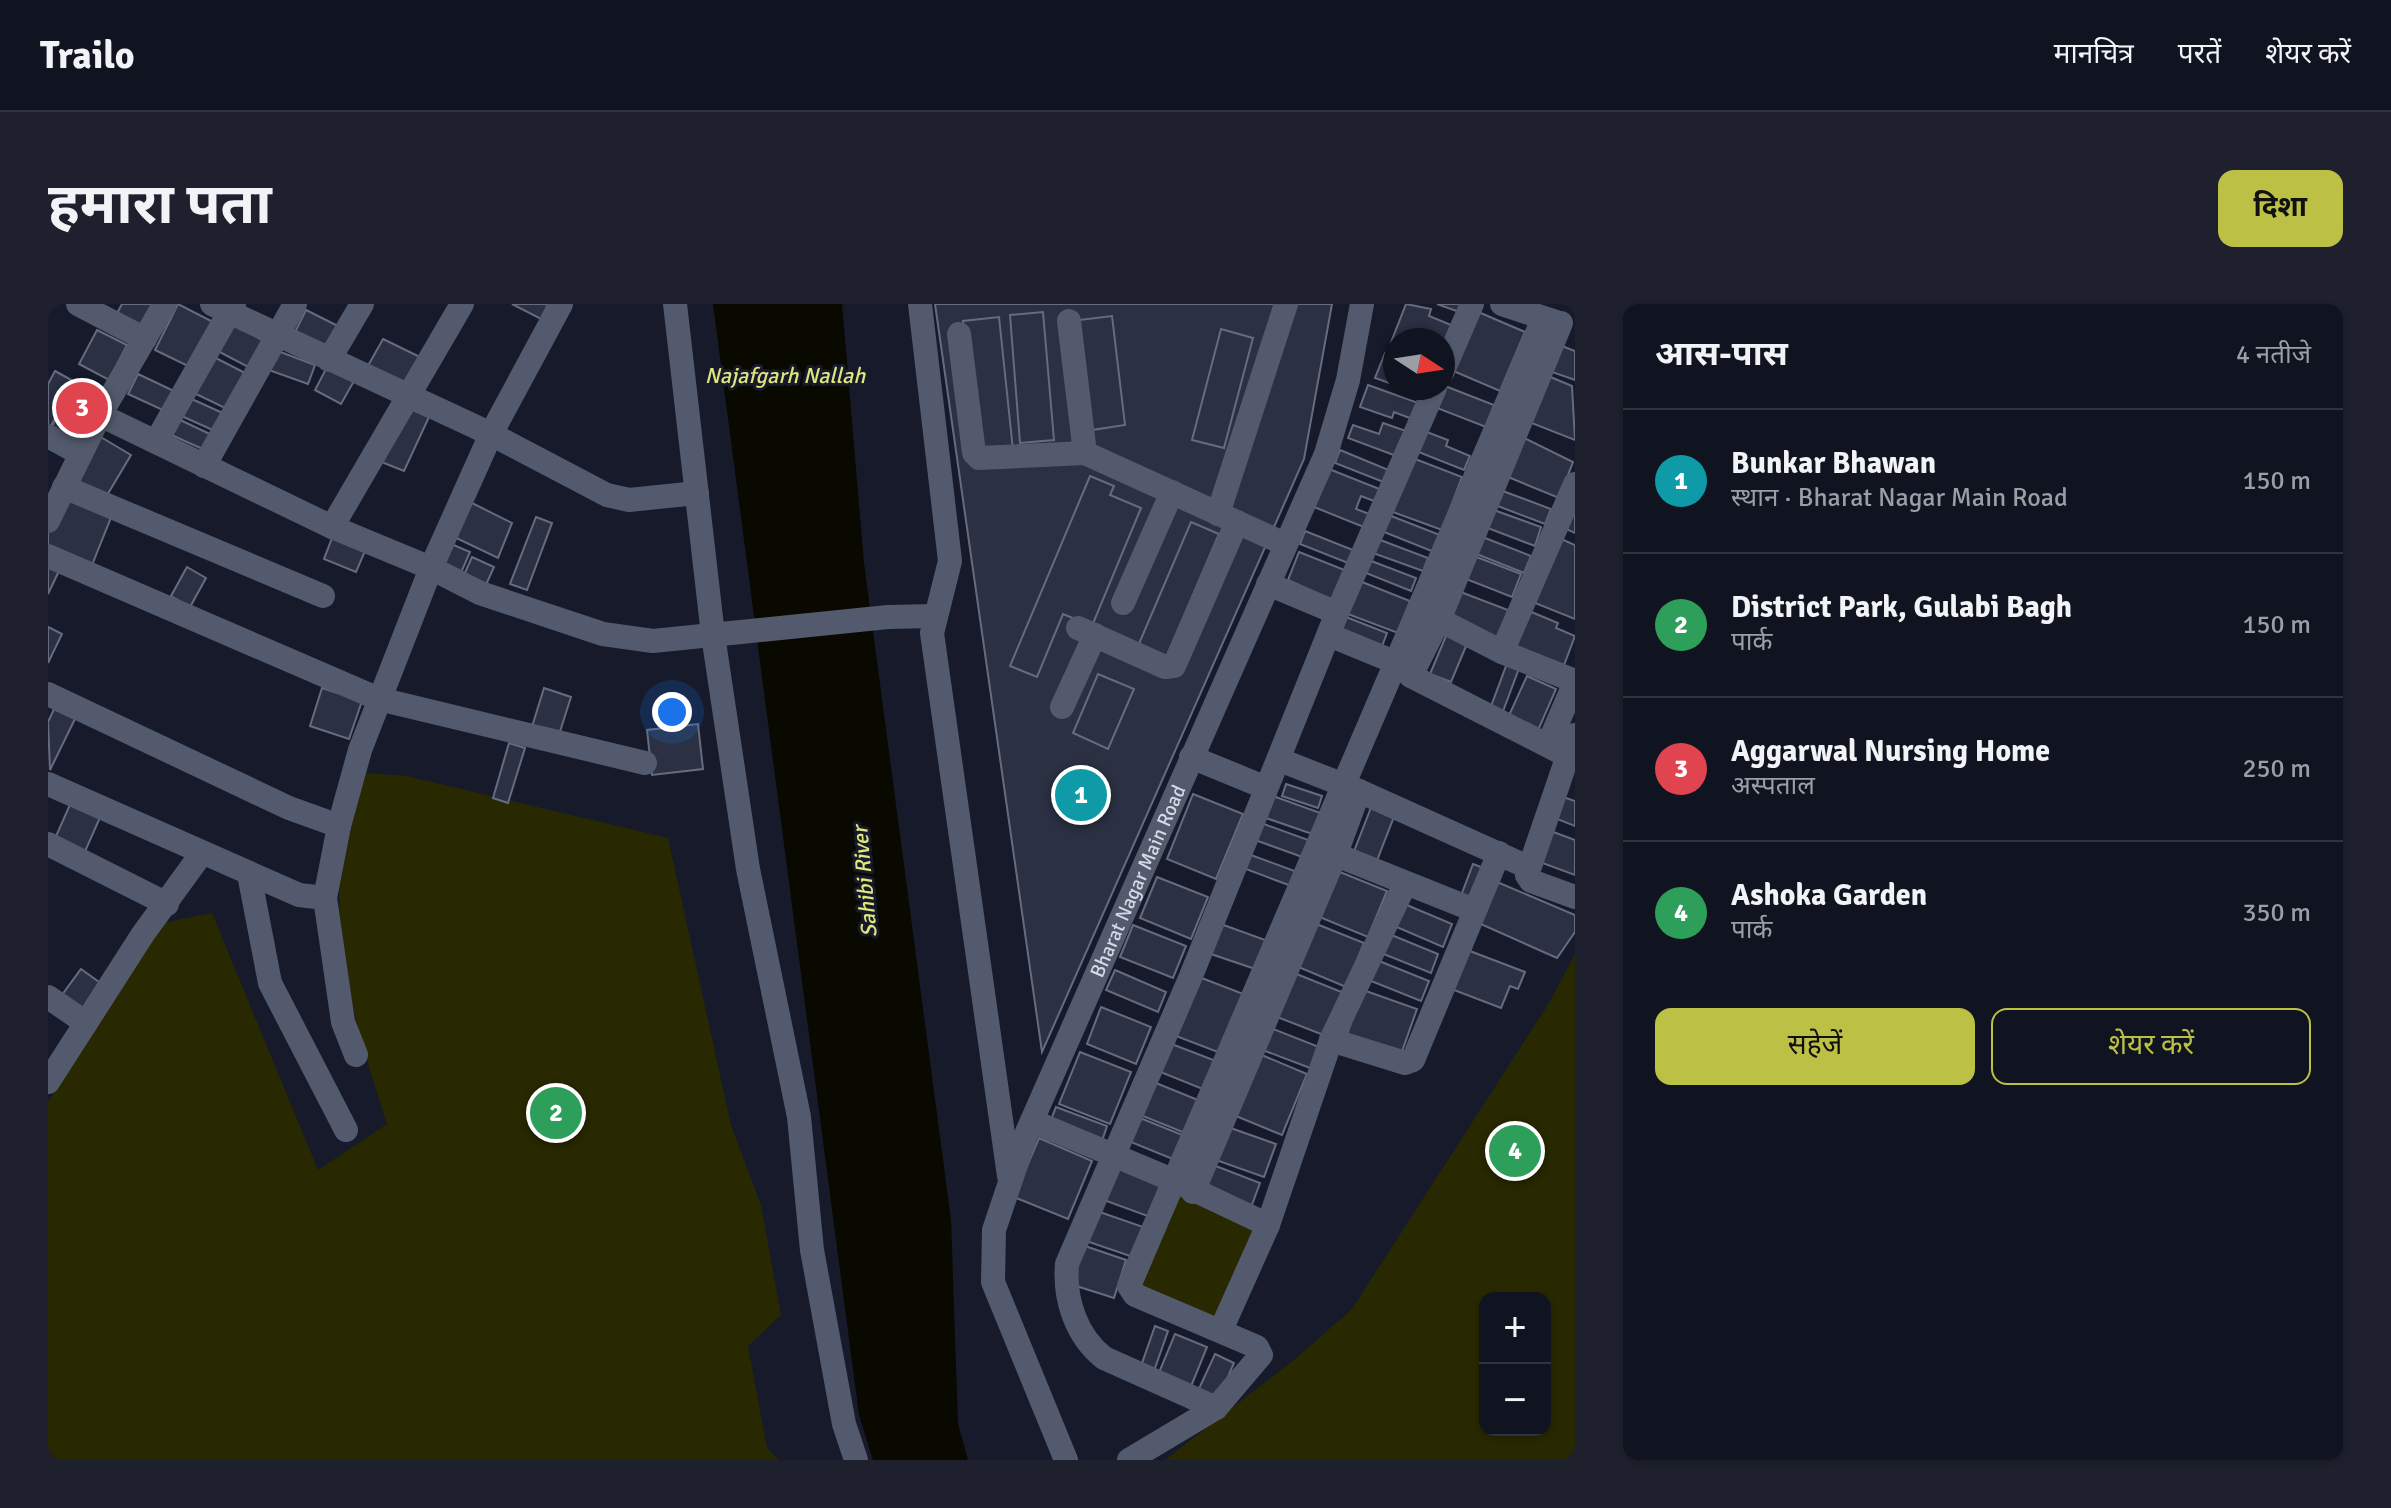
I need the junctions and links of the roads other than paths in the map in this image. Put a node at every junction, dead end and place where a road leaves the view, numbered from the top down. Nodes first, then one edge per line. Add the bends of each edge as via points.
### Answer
1 (78, 304) edge
2 (165, 304) edge
3 (295, 304) edge
4 (362, 304) edge
5 (462, 304) edge
6 (561, 304) edge
7 (675, 304) edge
8 (920, 304) edge
9 (1286, 304) edge
10 (1362, 304) edge
11 (1472, 304) edge
12 (1502, 304) edge
13 (225, 307) edge
14 (1069, 321) dead end
15 (1559, 323) edge
16 (959, 334) dead end
17 (278, 335) junction
18 (145, 339) junction
19 (1455, 343) edge
20 (329, 360) junction
21 (407, 396) junction
22 (1430, 400) edge
23 (100, 415) junction
24 (491, 434) junction
25 (48, 436) edge
26 (156, 442) junction
27 (1085, 453) junction
28 (81, 454) junction
29 (204, 466) junction
30 (1575, 484) edge
31 (64, 487) junction
32 (1172, 492) junction
33 (697, 493) junction
34 (1228, 518) junction
35 (48, 521) edge
36 (332, 527) junction
37 (1285, 544) junction
38 (48, 556) edge
39 (431, 568) junction
40 (1268, 584) junction
41 (323, 596) dead end
42 (1123, 603) dead end
43 (1430, 615) junction
44 (934, 616) junction
45 (1333, 624) junction
46 (713, 635) junction
47 (1502, 652) junction
48 (1404, 670) junction
49 (1575, 682) edge
50 (48, 694) edge
51 (379, 699) junction
52 (1062, 707) dead end
53 (1563, 745) edge
54 (1191, 757) junction
55 (1280, 760) junction
56 (645, 763) dead end
57 (48, 784) edge
58 (1264, 787) junction
59 (1352, 788) junction
60 (339, 826) junction
61 (48, 844) edge
62 (1327, 851) junction
63 (202, 853) junction
64 (1499, 853) junction
65 (1528, 867) junction
66 (249, 874) junction
67 (1405, 884) junction
68 (1575, 897) edge
69 (325, 898) junction
70 (167, 904) junction
71 (1474, 910) junction
72 (48, 997) edge
73 (86, 1023) junction
74 (1331, 1040) junction
75 (356, 1055) dead end
76 (48, 1082) edge
77 (1032, 1121) junction
78 (346, 1130) dead end
79 (1114, 1159) junction
80 (1010, 1182) junction
81 (1184, 1187) junction
82 (1268, 1225) junction
83 (1221, 1330) junction
84 (1216, 1408) junction
85 (856, 1460) edge
86 (1066, 1460) edge
87 (1129, 1460) edge

1 - 18 street
2 - 18 street
3 - 17 street
4 - 20 street
5 - 21 street
6 - 24 street
7 - 33 street
8 - 44 street via 950,561
9 - 34 street
10 - 37 street, Bharat Nagar Main Road via 1348,380 1326,454
11 - 19 street
12 - 15 street
13 - 17 street
13 - 26 street
14 - 27 street
15 - 43 street
16 - 27 street via 975,456
17 - 20 street
17 - 29 street
18 - 23 street
20 - 21 street
21 - 24 street
21 - 36 street
22 - 45 street
23 - 26 street
23 - 28 street
24 - 33 street via 607,495 629,500
24 - 39 street
25 - 28 street
26 - 29 street
27 - 32 street
28 - 31 street
29 - 36 street
30 - 47 street
31 - 35 street
31 - 41 street
32 - 34 street
32 - 42 street
33 - 46 street
34 - 37 street
34 - 52 street via 1174,666 1165,667 1086,632
36 - 39 street
37 - 40 street, Bharat Nagar Main Road
38 - 51 street
39 - 46 street via 480,593 603,634 653,641
39 - 51 street
40 - 45 street
40 - 54 street, Bharat Nagar Main Road
43 - 47 street
43 - 48 street
44 - 46 street
44 - 80 street via 932,633
45 - 48 street
45 - 55 street
46 - 85 street via 748,869 799,1117 812,1250 844,1424
47 - 49 street
48 - 53 street
48 - 59 street
49 - 53 street
50 - 60 street via 289,808
51 - 56 street
51 - 60 street
53 - 65 street
54 - 58 street
54 - 77 street, Bharat Nagar Main Road
55 - 58 street
55 - 59 street
57 - 63 street
58 - 79 street
59 - 62 street
59 - 64 street
60 - 69 street
61 - 70 street
62 - 67 street
62 - 81 street
63 - 66 street
63 - 70 street
64 - 65 street
64 - 71 street
65 - 68 street via 1531,881
66 - 69 street via 299,895
66 - 78 street via 270,983
67 - 71 street
67 - 74 street
69 - 75 street via 343,1022
70 - 73 street
71 - 74 street via 1410,1063
72 - 73 street
73 - 76 street
74 - 82 street
77 - 79 street
77 - 80 street, Bharat Nagar Main Road
79 - 81 street
79 - 84 street via 1067,1264 1065,1289 1072,1311 1090,1348 1104,1358
80 - 86 street, Bharat Nagar Main Road via 994,1230 993,1282
81 - 82 street
81 - 83 street via 1130,1291
82 - 83 street
83 - 84 street via 1257,1347 1261,1355
84 - 87 street

